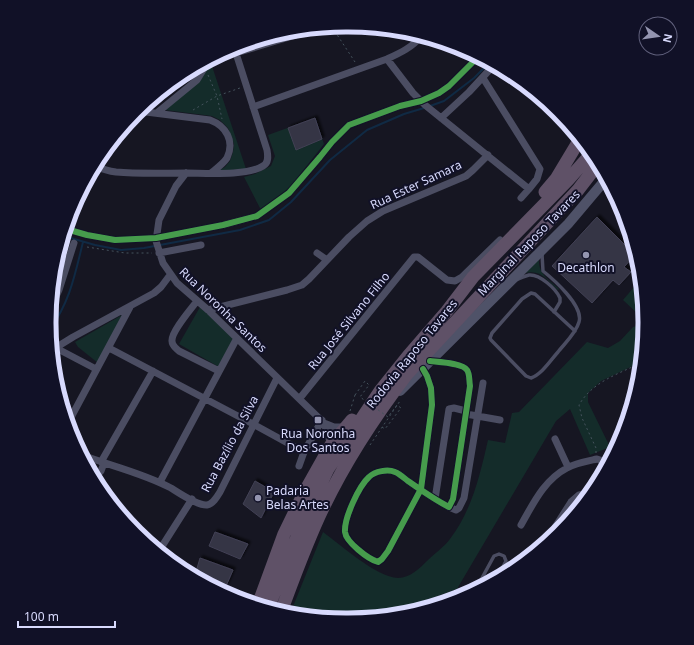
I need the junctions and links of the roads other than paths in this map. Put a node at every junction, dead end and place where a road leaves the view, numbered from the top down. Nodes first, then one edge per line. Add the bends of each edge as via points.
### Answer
1 (417, 41) edge
2 (236, 54) edge
3 (387, 59) junction
4 (474, 61) edge
5 (490, 70) edge
6 (201, 72) edge
7 (483, 78) junction
8 (423, 103) junction
9 (253, 107) junction
10 (148, 111) edge
11 (158, 112) junction
12 (439, 116) junction
13 (576, 145) edge
14 (488, 155) junction
15 (587, 159) edge
16 (101, 168) edge
17 (594, 169) edge
18 (186, 173) junction
19 (211, 173) junction
20 (602, 183) edge
21 (529, 189) junction
22 (521, 198) dead end
23 (531, 218) junction
24 (518, 230) junction
25 (71, 231) edge
26 (156, 239) junction
27 (74, 243) dead end
28 (201, 245) dead end
29 (543, 249) junction
30 (158, 252) junction
31 (317, 253) dead end
32 (327, 260) junction
33 (170, 276) junction
34 (510, 282) junction
35 (58, 291) edge
36 (197, 300) junction
37 (130, 306) junction
38 (208, 310) junction
39 (554, 312) junction
40 (575, 331) junction
41 (237, 338) junction
42 (58, 347) edge
43 (108, 348) junction
44 (58, 351) edge
45 (430, 361) junction
46 (423, 368) junction
47 (96, 369) junction
48 (219, 371) junction
49 (153, 372) junction
50 (277, 378) junction
51 (483, 383) dead end
52 (380, 391) junction
53 (300, 398) junction
54 (205, 399) junction
55 (383, 406) junction
56 (466, 412) junction
57 (72, 416) edge
58 (478, 416) junction
59 (500, 420) dead end
60 (323, 421) junction
61 (253, 424) junction
62 (345, 427) junction
63 (555, 439) dead end
64 (331, 445) junction
65 (304, 452) junction
66 (91, 460) edge
67 (602, 462) edge
68 (102, 463) junction
69 (299, 466) dead end
70 (568, 467) junction
71 (98, 474) edge
72 (160, 482) junction
73 (421, 490) junction
74 (580, 495) edge
75 (435, 499) junction
76 (192, 500) junction
77 (449, 508) junction
78 (560, 519) edge
79 (521, 525) dead end
80 (162, 547) edge
81 (503, 567) edge
82 (481, 580) edge
83 (260, 600) edge
84 (270, 603) edge
85 (283, 606) edge

1 - 3 street
2 - 9 street
3 - 8 street
3 - 9 street
4 - 8 street via 449,86
5 - 7 street
6 - 11 street via 197,80
7 - 12 street
7 - 21 street via 540,169 539,175
8 - 12 street
8 - 26 street via 400,106 349,125 289,193 258,216
9 - 19 street via 268,156 267,162 257,169
10 - 11 street
11 - 19 street via 217,122 227,132 230,149 226,159
12 - 14 street
13 - 23 highway via 556,179 542,196
14 - 21 street
14 - 32 street, Rua Ester Samara via 466,176 383,211 367,221
15 - 23 highway, Rodovia Raposo Tavares
16 - 18 street via 115,172
17 - 55 highway, Rodovia Raposo Tavares via 578,190 406,374
18 - 19 street
18 - 26 street, Rua Noronha Santos via 164,208
20 - 29 main road, Marginal Raposo Tavares
21 - 22 street
23 - 24 highway, Rodovia Raposo Tavares
24 - 52 highway, Rodovia Raposo Tavares via 473,277
24 - 53 street, Rua José Silvano Filho via 500,240 458,281 446,280 418,257 414,257
25 - 26 street via 115,240
26 - 30 street, Rua Noronha Santos
27 - 35 street
28 - 30 street
29 - 34 main road, Marginal Raposo Tavares
29 - 40 lane via 543,270 566,292 577,310 580,318
30 - 33 street, Rua Noronha Santos
31 - 32 street
32 - 38 street, Rua Ester Samara via 302,285
33 - 36 street, Rua Noronha Santos
33 - 37 street via 154,293
34 - 39 lane via 529,275 537,276 560,298
34 - 45 main road, Marginal Raposo Tavares
36 - 38 street, Rua Noronha Santos
36 - 48 street via 174,332 172,340 179,351
37 - 42 street
37 - 43 street
38 - 41 street, Rua Noronha Santos
39 - 40 lane
39 - 40 lane via 534,294 528,294 492,333 491,340 531,378 541,372
41 - 48 street
41 - 50 street, Rua Noronha Santos
43 - 47 street
43 - 49 street
44 - 47 street
45 - 46 main road, Marginal Raposo Tavares
45 - 56 street via 467,369 470,386
46 - 55 main road, Marginal Raposo Tavares
46 - 73 street via 431,388 432,405
47 - 57 street
48 - 54 street
49 - 54 street
49 - 68 street
50 - 53 street, Rua Noronha Santos
50 - 61 street, Rua Bazílio da Silva
51 - 58 street
52 - 62 highway
52 - 84 highway, Rodovia Raposo Tavares via 328,469 308,510
53 - 60 street, Rua Noronha Santos
54 - 61 street
54 - 72 street
55 - 85 highway, Rodovia Raposo Tavares via 338,478 323,508
56 - 58 street
56 - 75 street via 449,409
56 - 77 street
58 - 59 street
58 - 77 street via 464,498 459,508
60 - 62 street via 334,427
60 - 64 street, Rua Noronha Santos
60 - 65 street
61 - 65 street
61 - 76 street, Rua Bazílio da Silva via 214,501 208,505
62 - 64 highway
63 - 70 street
64 - 83 highway via 284,534
65 - 69 street
66 - 68 street, Rua Bazílio da Silva
67 - 70 street via 595,459
68 - 71 street
68 - 72 street, Rua Bazílio da Silva
70 - 79 street via 554,476 543,488
72 - 76 street, Rua Bazílio da Silva
73 - 73 street via 395,472 379,472 370,476 348,515 345,532 348,539 378,562 388,551
73 - 75 street
74 - 78 street via 571,502
75 - 77 street
76 - 80 street
81 - 82 lane via 506,562 504,556 494,556

